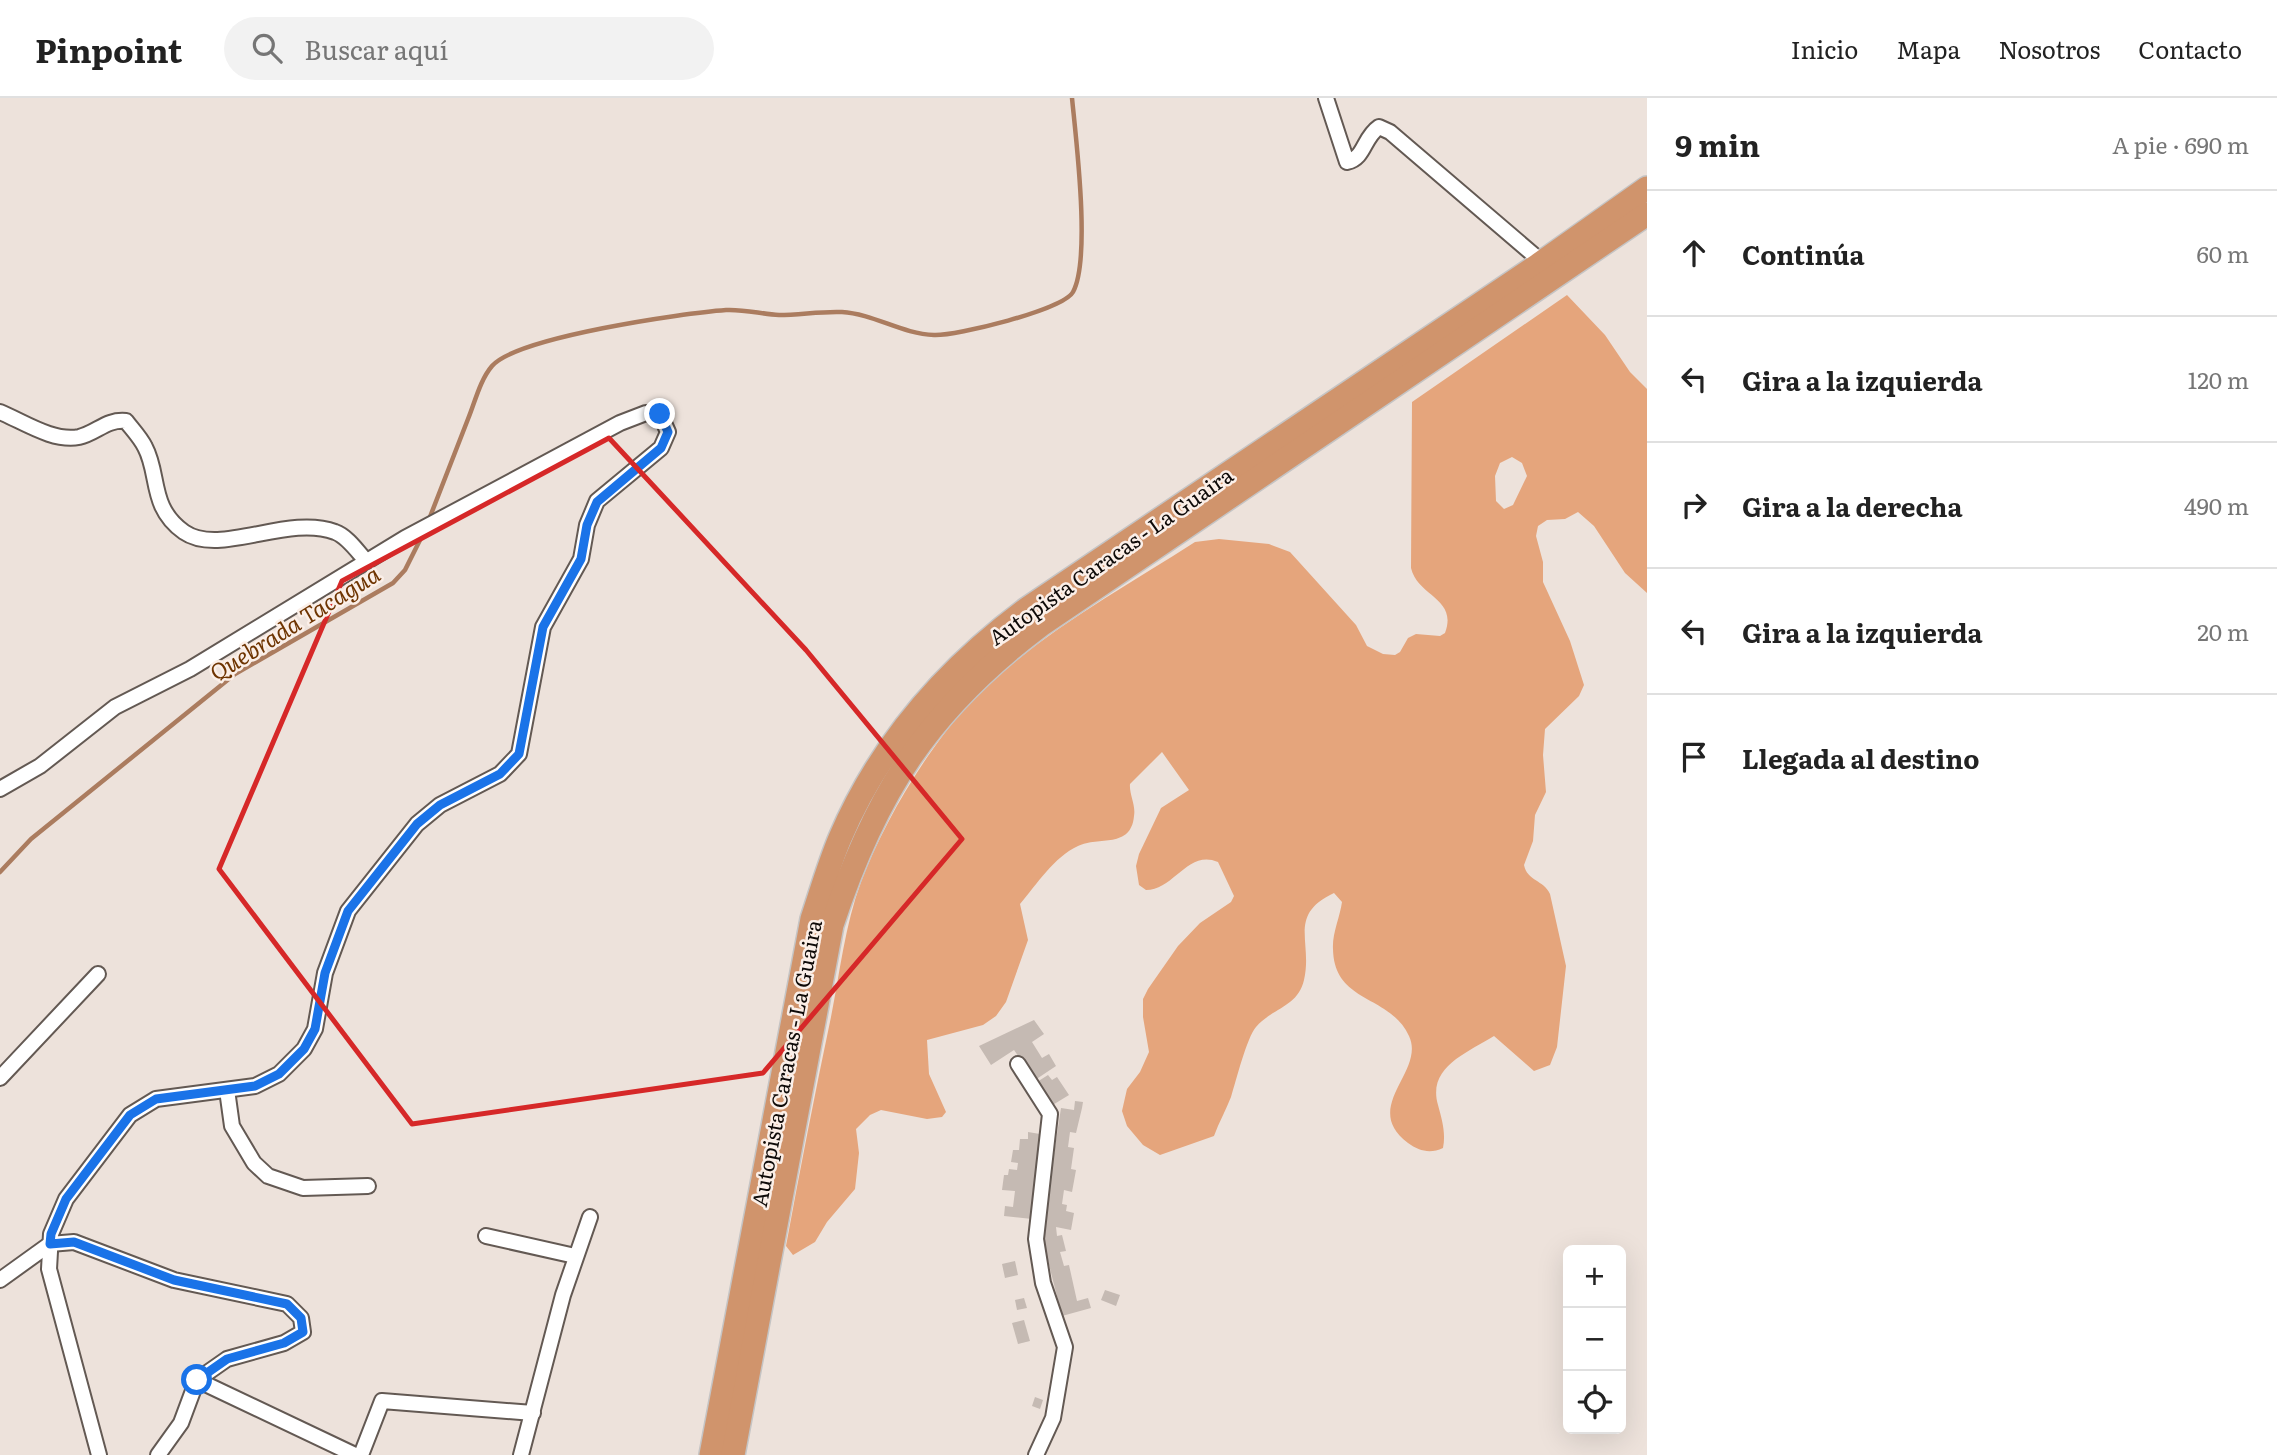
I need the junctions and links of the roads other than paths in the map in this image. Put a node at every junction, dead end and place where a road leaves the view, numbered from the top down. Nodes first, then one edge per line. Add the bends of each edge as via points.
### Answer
1 (1326, 98) edge
2 (1647, 188) edge
3 (1647, 214) edge
4 (1542, 262) junction
5 (0, 412) edge
6 (366, 561) junction
7 (0, 789) edge
8 (99, 974) dead end
9 (1018, 1064) dead end
10 (0, 1078) edge
11 (227, 1090) junction
12 (368, 1186) dead end
13 (590, 1217) dead end
14 (486, 1236) dead end
15 (50, 1244) junction
16 (575, 1256) junction
17 (0, 1280) edge
18 (197, 1380) junction
19 (533, 1413) junction
20 (99, 1455) edge
21 (158, 1455) edge
22 (358, 1455) edge
23 (521, 1455) edge
24 (711, 1455) edge
25 (733, 1455) edge
26 (1036, 1455) edge

1 - 4 street via 1346,162 1363,151 1367,136 1378,127 1390,132
2 - 4 highway, Autopista Caracas - La Guaira
3 - 25 highway, Autopista Caracas - La Guaira via 1041,625 981,672 930,729 872,820 832,925
4 - 24 highway, Autopista Caracas - La Guaira via 1028,608 967,657 892,746 839,840 806,942
5 - 6 street via 60,438 81,436 113,419 126,421 146,448 154,486 167,516 185,533 215,541 305,525 338,532
6 - 7 street via 190,669 115,707 40,766
6 - 11 street via 620,423 646,413 660,414 668,432 661,448 597,502 581,559 543,627 519,754 500,774 440,805 417,824 348,911 325,973 315,1029 304,1049 279,1074 255,1086
8 - 10 street
9 - 26 street via 1050,1114 1036,1239 1043,1283 1065,1347 1053,1418
11 - 12 street via 232,1126 254,1163 268,1176 303,1188
11 - 15 street via 156,1099 130,1115 66,1199
13 - 16 street
14 - 16 street
15 - 17 street
15 - 18 street via 74,1242 174,1280 287,1304 301,1318 303,1332 284,1343 227,1359
15 - 20 street via 49,1269
16 - 19 street
18 - 21 street via 181,1423
18 - 22 street
19 - 22 street via 382,1401
19 - 23 street

